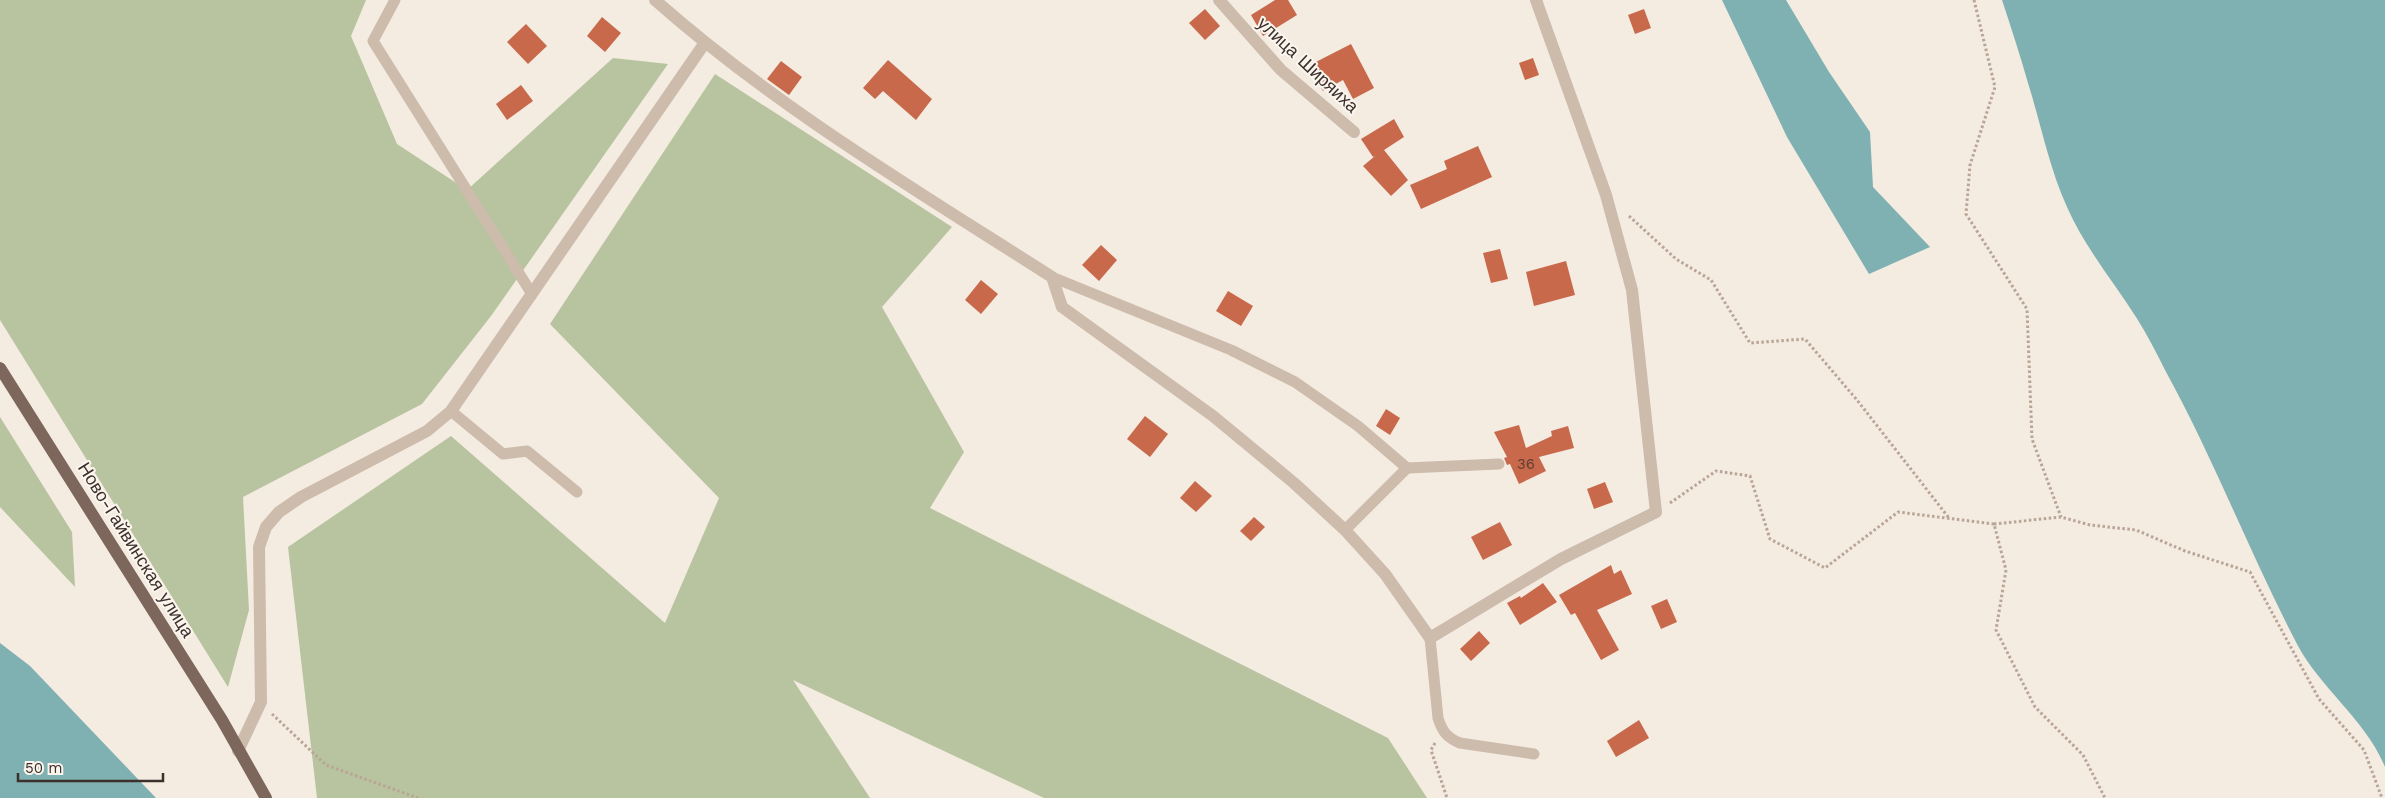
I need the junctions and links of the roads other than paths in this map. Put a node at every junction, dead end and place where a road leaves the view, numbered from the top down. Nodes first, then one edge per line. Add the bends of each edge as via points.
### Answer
1 (394, 0) edge
2 (655, 0) edge
3 (1219, 0) edge
4 (1536, 0) edge
5 (704, 44) junction
6 (1354, 132) dead end
7 (1052, 277) junction
8 (532, 294) junction
9 (0, 368) edge
10 (451, 411) junction
11 (1499, 464) dead end
12 (1407, 468) junction
13 (577, 492) dead end
14 (1345, 530) junction
15 (1430, 638) junction
16 (238, 751) junction
17 (1534, 754) dead end
18 (266, 798) edge

1 - 8 lane via 373,41
2 - 5 street
3 - 6 street, улица Ширяиха via 1281,70
4 - 15 street via 1606,195 1632,290 1656,512 1561,559
5 - 7 street via 858,153
5 - 8 street
7 - 12 lane via 1231,350 1295,382 1358,426
7 - 14 street via 1062,307 1213,416
8 - 10 street
9 - 16 main road, Ново-Гайвинская улица via 222,720
10 - 13 lane via 503,454 527,451
10 - 16 street via 427,431 300,497 279,512 266,527 260,547 261,702
11 - 12 lane
12 - 14 lane
14 - 15 street via 1385,574
15 - 17 lane via 1438,718 1450,739
16 - 18 main road, Ново-Гайвинская улица

